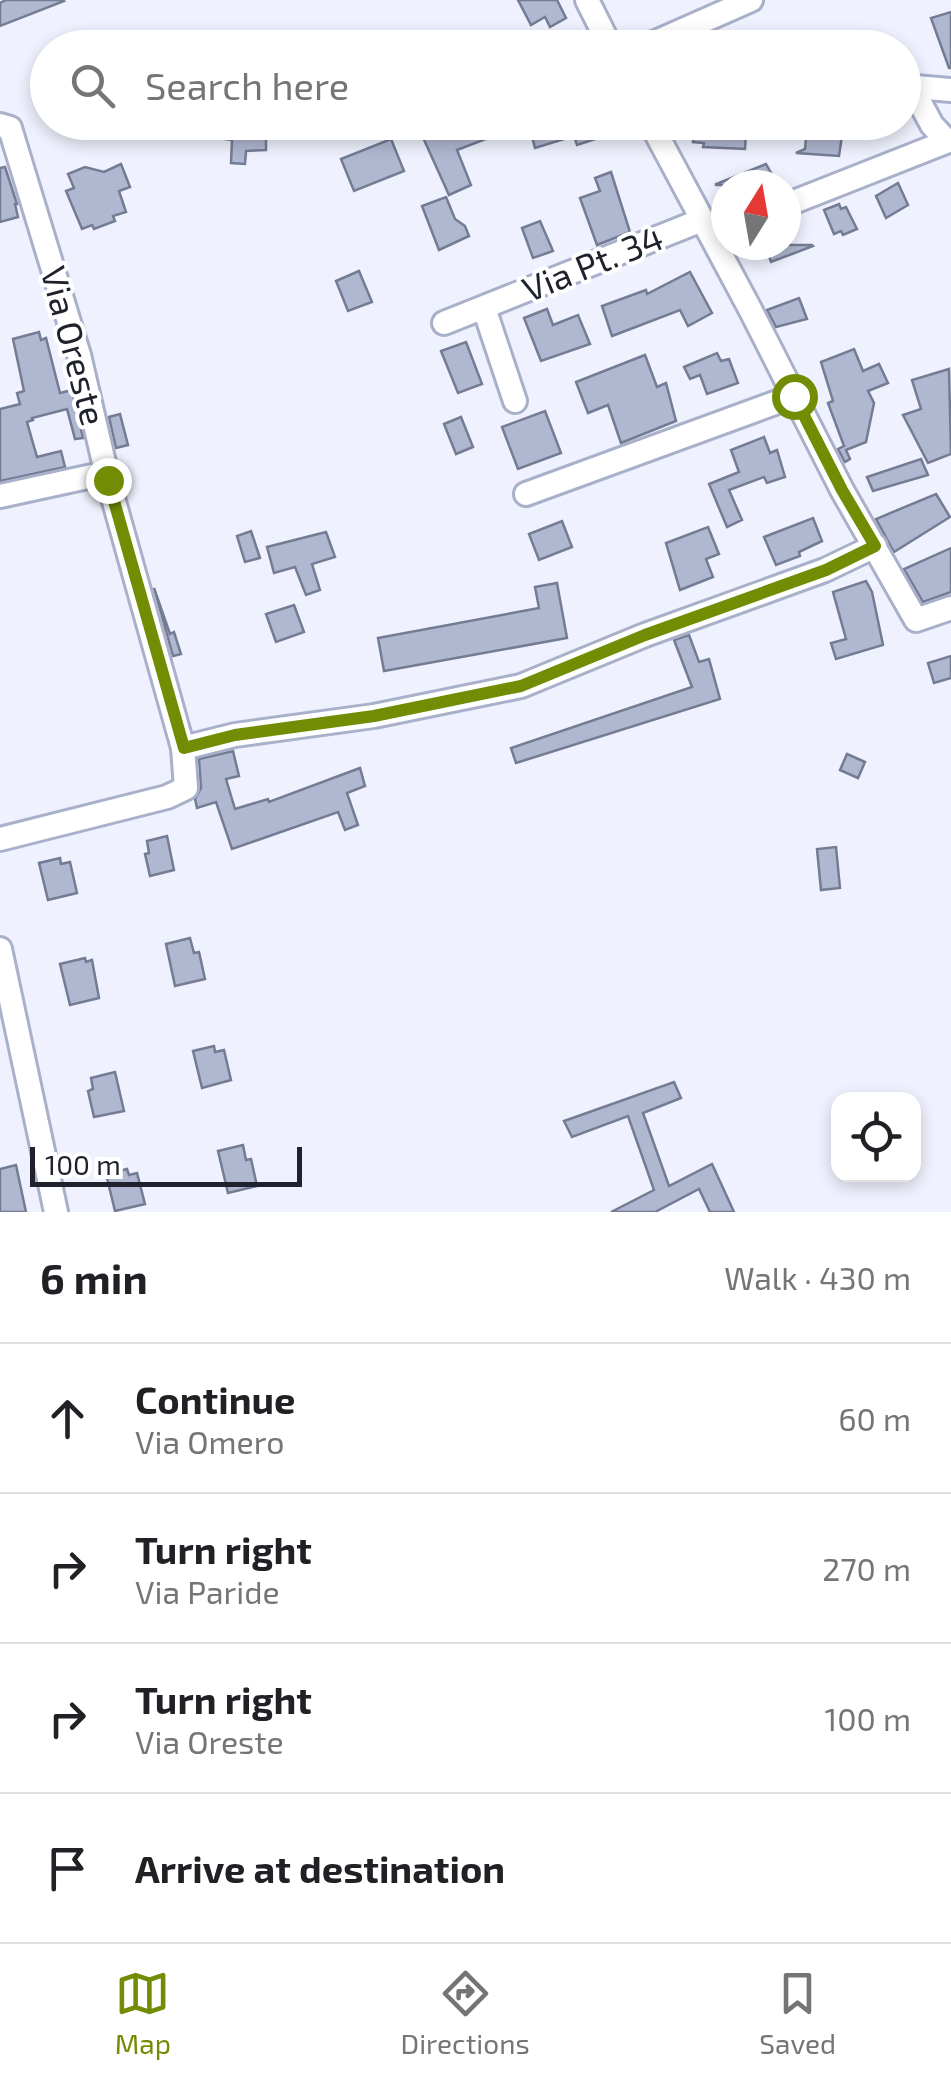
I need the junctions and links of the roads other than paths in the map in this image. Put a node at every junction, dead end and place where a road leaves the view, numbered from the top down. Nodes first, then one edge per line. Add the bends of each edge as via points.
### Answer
1 (586, 0) edge
2 (751, 0) edge
3 (602, 30) edge
4 (683, 30) edge
5 (921, 87) edge
6 (951, 90) edge
7 (921, 108) edge
8 (0, 125) edge
9 (661, 140) edge
10 (949, 140) edge
11 (801, 199) edge
12 (711, 225) edge
13 (711, 229) edge
14 (728, 260) edge
15 (484, 308) junction
16 (444, 324) dead end
17 (794, 396) junction
18 (515, 401) dead end
19 (106, 472) junction
20 (526, 494) dead end
21 (0, 496) edge
22 (877, 550) junction
23 (951, 608) edge
24 (184, 748) junction
25 (0, 839) edge
26 (0, 949) edge
27 (56, 1212) edge

1 - 3 street
2 - 4 street
5 - 6 street
7 - 10 street
8 - 19 street, Via Oreste via 10,128 79,354
9 - 12 street
10 - 11 street
13 - 15 street, Via Pt. 34
14 - 17 street
15 - 16 street, Via Pt. 34
15 - 18 street, Via Pt. 34
17 - 20 street
17 - 22 street
19 - 21 street
19 - 24 street, Via Oreste
22 - 23 street via 916,620
22 - 24 street via 521,686
24 - 25 street via 186,788
26 - 27 street

